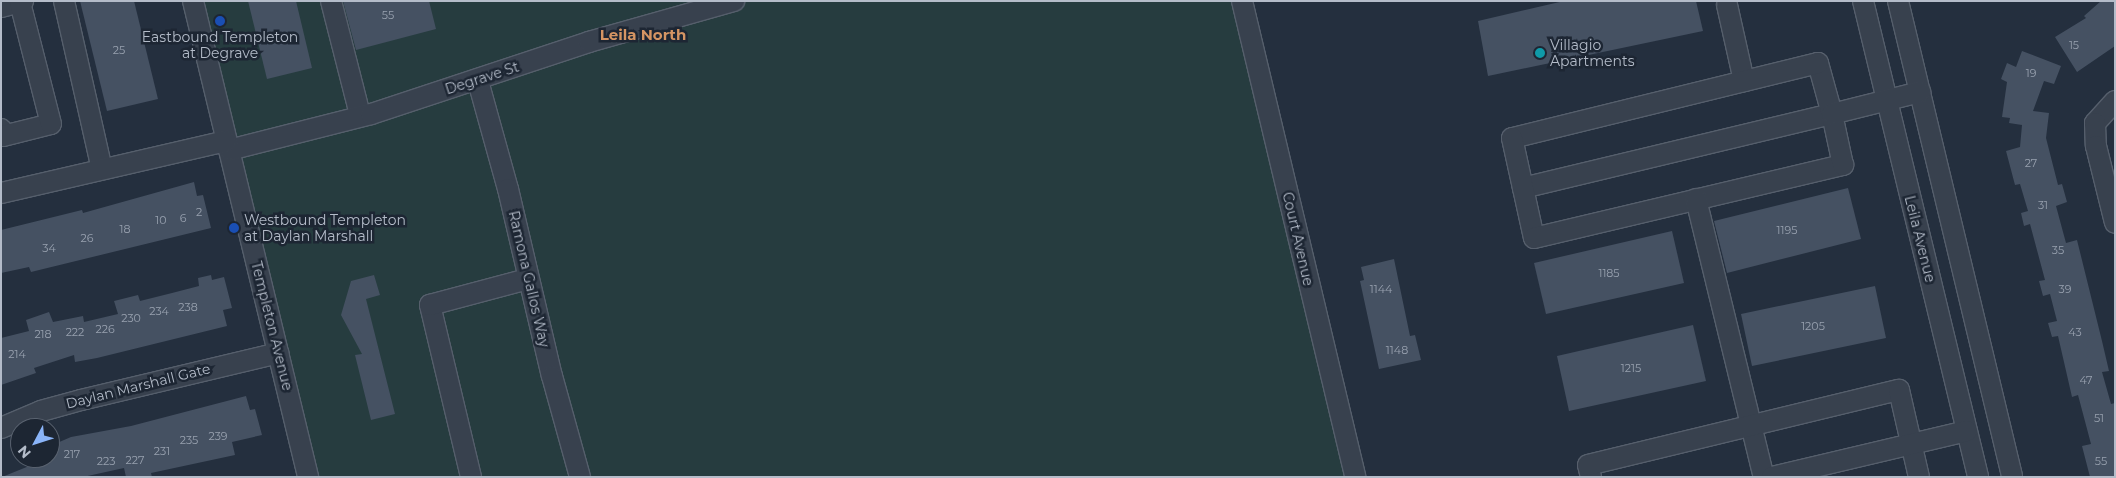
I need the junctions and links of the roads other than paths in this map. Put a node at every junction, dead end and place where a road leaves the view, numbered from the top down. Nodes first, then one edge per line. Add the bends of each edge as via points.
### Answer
1 (64, 1) edge
2 (193, 1) edge
3 (331, 1) edge
4 (734, 1) edge
5 (1242, 1) edge
6 (1863, 1) edge
7 (1898, 1) edge
8 (21, 2) edge
9 (1727, 6) dead end
10 (1, 7) edge
11 (478, 81) junction
12 (1744, 81) junction
13 (1920, 92) junction
14 (1886, 99) junction
15 (2115, 101) edge
16 (1832, 114) junction
17 (360, 116) junction
18 (1, 129) edge
19 (228, 146) junction
20 (102, 169) junction
21 (1523, 188) junction
22 (1, 192) edge
23 (1696, 198) junction
24 (2115, 223) edge
25 (528, 279) junction
26 (278, 353) junction
27 (1751, 424) junction
28 (1, 428) edge
29 (1967, 431) junction
30 (1911, 442) junction
31 (308, 477) edge
32 (471, 477) edge
33 (580, 477) edge
34 (1354, 477) edge
35 (1591, 477) edge
36 (1764, 477) edge
37 (1772, 477) edge
38 (1919, 477) edge
39 (1978, 477) edge
40 (2012, 477) edge

1 - 20 street
2 - 19 street, Templeton Avenue
3 - 17 street
4 - 11 street, Degrave St via 588,42
5 - 34 street, Court Avenue
6 - 14 street, Leila Avenue
7 - 13 street
8 - 10 street
8 - 18 street via 51,124 3,136
9 - 12 street
11 - 17 street, Degrave St
11 - 25 street, Ramona Gallos Way
12 - 16 street via 1818,63
12 - 21 street via 1512,138
13 - 14 street
13 - 40 street
14 - 16 street
14 - 29 street, Leila Avenue
15 - 24 street via 2095,123 2096,146
16 - 21 street
16 - 23 street via 1843,165
17 - 19 street, Degrave St
19 - 20 street
19 - 26 street, Templeton Avenue
20 - 22 street
21 - 23 street via 1534,238
23 - 27 street
25 - 32 street via 430,306
25 - 33 street, Ramona Gallos Way
26 - 28 street, Daylan Marshall Gate via 81,400 42,411
26 - 31 street, Templeton Avenue
27 - 30 street via 1899,390
27 - 35 street via 1588,465
27 - 36 street
29 - 30 street
29 - 39 street, Leila Avenue
30 - 37 street
30 - 38 street

